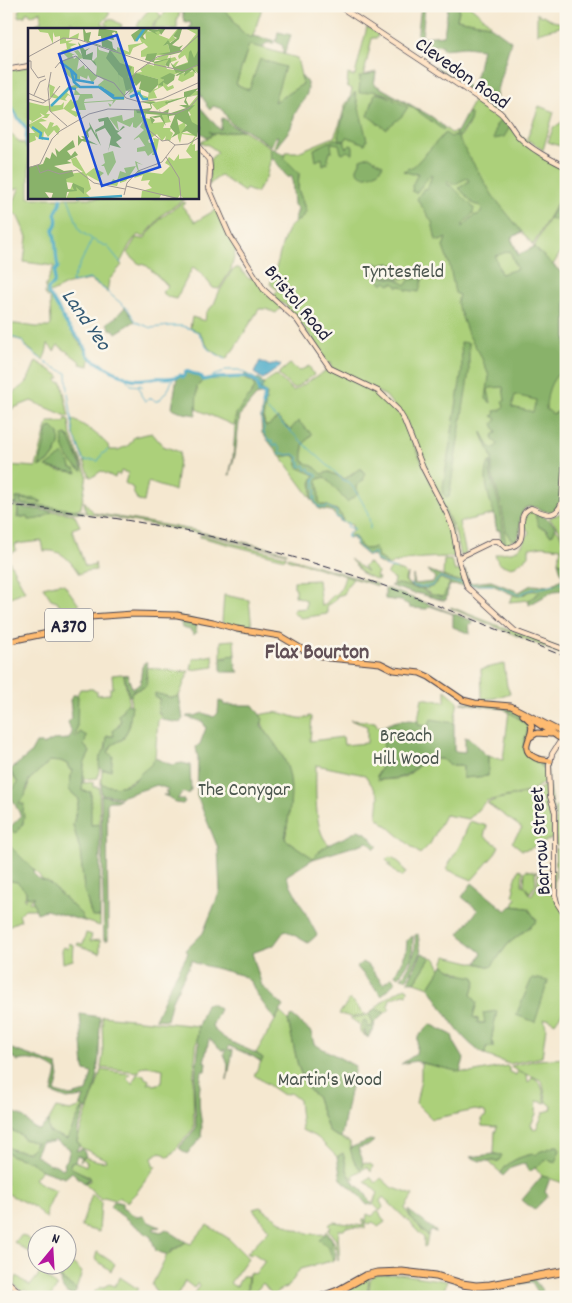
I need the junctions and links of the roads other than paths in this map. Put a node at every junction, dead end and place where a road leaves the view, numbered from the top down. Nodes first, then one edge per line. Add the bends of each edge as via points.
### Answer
1 (339, 6) edge
2 (28, 66) edge
3 (6, 70) edge
4 (199, 147) edge
5 (566, 168) edge
6 (566, 440) edge
7 (458, 558) junction
8 (6, 642) edge
9 (566, 650) edge
10 (506, 705) junction
11 (523, 715) junction
12 (565, 733) edge
13 (558, 737) junction
14 (527, 741) junction
15 (566, 742) edge
16 (548, 760) junction
17 (566, 916) edge
18 (566, 1271) edge
19 (6, 1280) edge
20 (25, 1297) edge
21 (322, 1297) edge

1 - 5 main road, Clevedon Road via 504,115 524,141
2 - 3 main road
4 - 7 main road, Bristol Road via 209,160 209,188 230,236 264,290 297,320 330,368 378,391 398,410 453,529
6 - 7 main road via 562,502 557,511 547,514 531,508 526,510 521,519 523,534 516,545 506,548 493,541
7 - 9 main road via 466,585 515,631
8 - 10 main road, A370 via 102,616 172,614 281,636 307,652 330,658 380,663 394,670 420,674 466,701
10 - 11 main road, A370
10 - 12 main road
11 - 13 main road, A370
11 - 14 main road via 532,726
12 - 16 main road
13 - 14 main road via 539,732
13 - 15 main road, A370, bridge
14 - 16 main road via 530,754
16 - 17 main road, Barrow Street via 554,812 555,895
18 - 21 highway via 483,1286 402,1272 369,1275
19 - 20 main road

